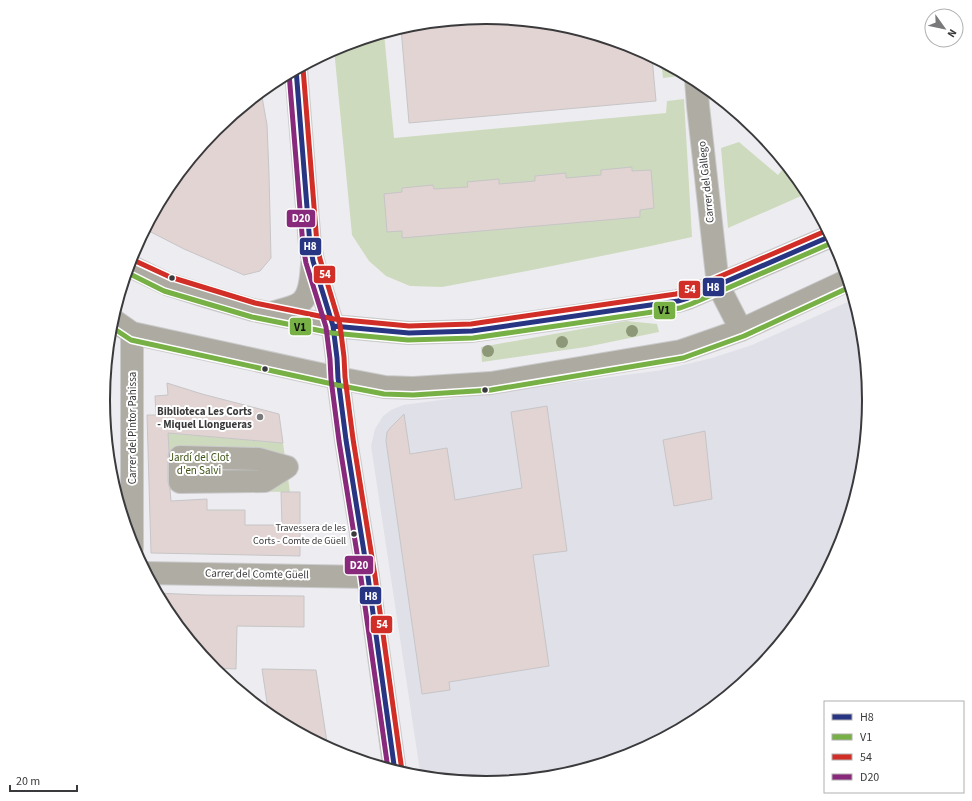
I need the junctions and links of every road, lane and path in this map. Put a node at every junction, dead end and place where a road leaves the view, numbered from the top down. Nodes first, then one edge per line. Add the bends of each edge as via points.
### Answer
1 (296, 75) edge
2 (697, 88) edge
3 (826, 238) edge
4 (312, 261) junction
5 (133, 268) edge
6 (844, 282) edge
7 (718, 285) junction
8 (271, 313) junction
9 (118, 323) edge
10 (333, 326) junction
11 (741, 330) junction
12 (132, 333) junction
13 (338, 378) junction
14 (132, 530) edge
15 (151, 573) edge
16 (368, 577) junction
17 (394, 765) edge

1 - 4 street
2 - 7 street, Carrer del Gàllego
3 - 7 street
4 - 8 street via 309,288 304,300
4 - 10 street
5 - 8 street via 168,284
6 - 11 street
7 - 10 street via 678,301 472,331 409,333
7 - 11 street
8 - 10 street
9 - 12 street
10 - 13 street
11 - 13 street via 681,351 491,383 412,388 384,387
12 - 13 street
12 - 14 street, Carrer del Pintor Pahissa
13 - 16 street
15 - 16 street, Carrer del Comte Güell
16 - 17 street

